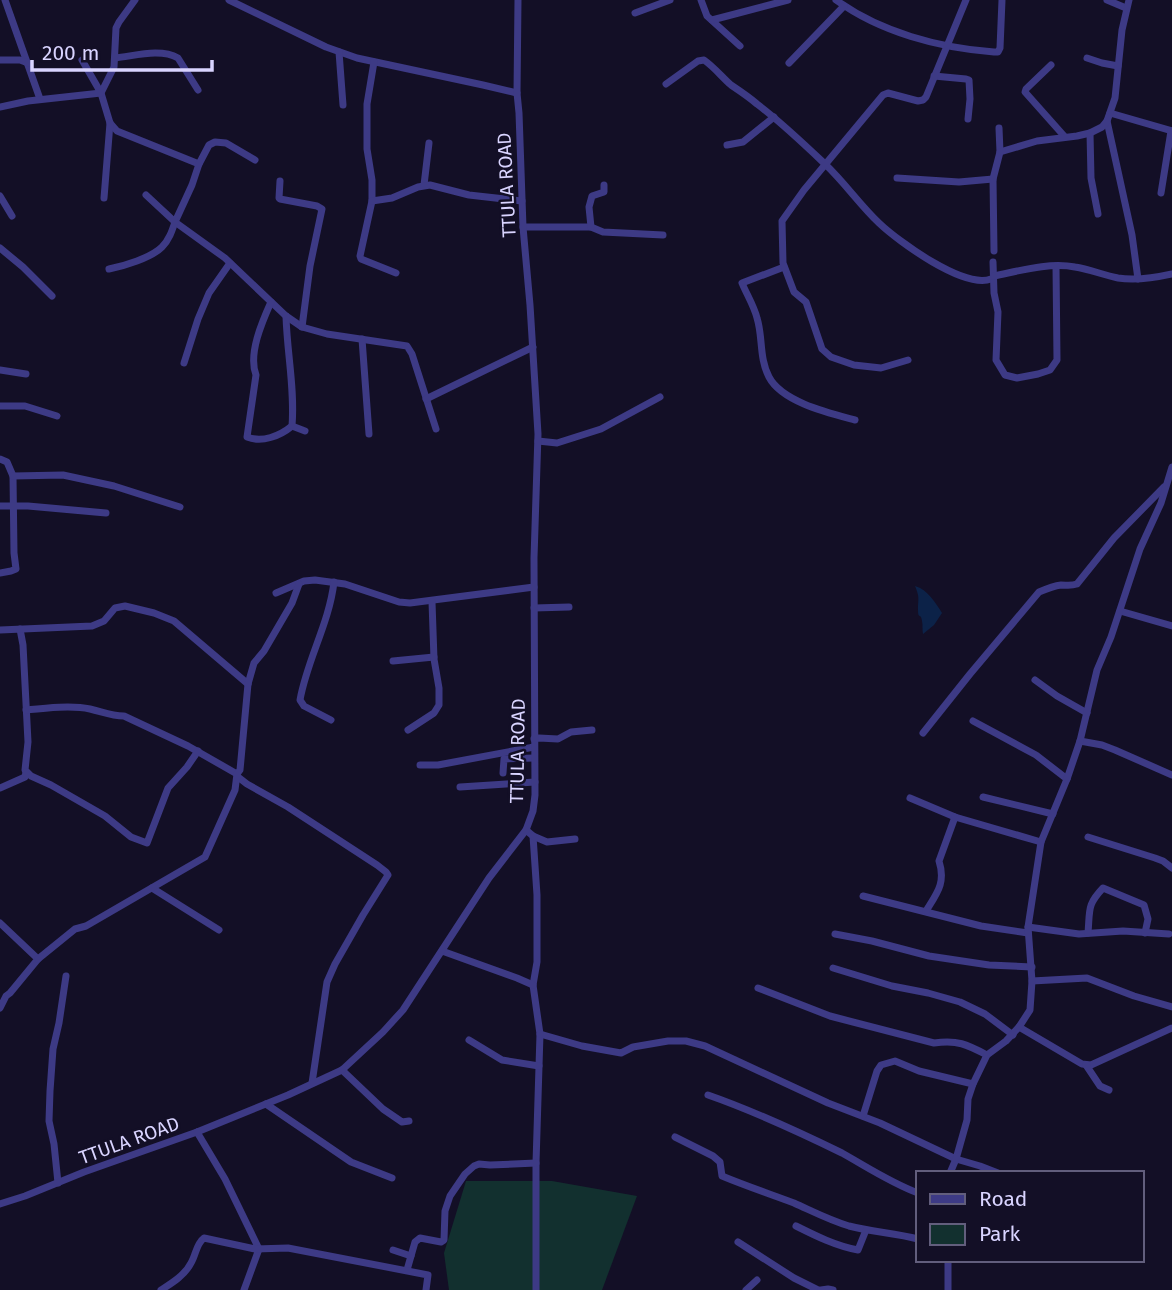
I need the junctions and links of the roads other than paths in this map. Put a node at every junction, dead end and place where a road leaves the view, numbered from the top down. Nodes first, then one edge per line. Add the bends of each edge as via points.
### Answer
1 (5, 0) edge
2 (135, 0) edge
3 (229, 0) edge
4 (518, 0) edge
5 (670, 0) edge
6 (701, 0) edge
7 (788, 0) edge
8 (836, 0) edge
9 (966, 0) edge
10 (1002, 0) edge
11 (1107, 0) edge
12 (1127, 4) edge
13 (845, 6) junction
14 (635, 13) dead end
15 (712, 20) junction
16 (740, 46) dead end
17 (946, 46) junction
18 (339, 52) junction
19 (116, 58) junction
20 (1087, 58) dead end
21 (0, 60) edge
22 (82, 60) dead end
23 (374, 62) junction
24 (28, 63) junction
25 (789, 63) dead end
26 (1051, 65) dead end
27 (1118, 66) junction
28 (934, 76) junction
29 (666, 84) dead end
30 (198, 90) dead end
31 (101, 93) junction
32 (517, 93) junction
33 (40, 99) junction
34 (343, 105) dead end
35 (0, 107) edge
36 (774, 117) junction
37 (1109, 117) junction
38 (968, 119) dead end
39 (110, 123) junction
40 (999, 128) dead end
41 (1171, 131) edge
42 (1090, 133) junction
43 (1065, 137) junction
44 (429, 143) dead end
45 (727, 145) dead end
46 (1000, 152) junction
47 (255, 160) dead end
48 (199, 164) junction
49 (826, 165) junction
50 (897, 178) dead end
51 (993, 179) junction
52 (280, 181) dead end
53 (424, 185) junction
54 (604, 185) dead end
55 (1161, 193) dead end
56 (146, 195) dead end
57 (0, 196) edge
58 (104, 198) dead end
59 (372, 201) junction
60 (522, 201) junction
61 (1098, 214) dead end
62 (12, 216) dead end
63 (176, 222) junction
64 (523, 227) junction
65 (592, 227) junction
66 (663, 235) dead end
67 (0, 248) edge
68 (994, 251) dead end
69 (993, 262) dead end
70 (230, 263) junction
71 (1056, 266) junction
72 (784, 267) junction
73 (109, 269) dead end
74 (396, 273) dead end
75 (1172, 274) edge
76 (992, 278) junction
77 (1138, 279) junction
78 (52, 296) dead end
79 (271, 302) junction
80 (286, 316) junction
81 (302, 327) junction
82 (362, 339) junction
83 (533, 347) junction
84 (908, 360) dead end
85 (184, 362) dead end
86 (0, 370) edge
87 (26, 374) dead end
88 (660, 397) dead end
89 (426, 398) junction
90 (0, 406) edge
91 (57, 416) dead end
92 (855, 420) dead end
93 (292, 426) junction
94 (436, 429) dead end
95 (305, 431) dead end
96 (369, 434) dead end
97 (538, 441) junction
98 (0, 459) edge
99 (1172, 467) edge
100 (13, 476) junction
101 (1167, 484) junction
102 (0, 506) edge
103 (14, 506) junction
104 (180, 507) dead end
105 (106, 513) dead end
106 (0, 573) edge
107 (334, 582) junction
108 (299, 583) junction
109 (534, 587) junction
110 (276, 593) dead end
111 (432, 601) junction
112 (569, 607) dead end
113 (534, 608) junction
114 (1120, 611) junction
115 (1172, 626) edge
116 (20, 629) junction
117 (0, 630) edge
118 (434, 657) junction
119 (393, 661) dead end
120 (1035, 680) dead end
121 (248, 684) junction
122 (26, 710) junction
123 (1087, 713) junction
124 (331, 720) dead end
125 (973, 721) dead end
126 (408, 730) dead end
127 (592, 730) dead end
128 (923, 733) dead end
129 (1080, 741) junction
130 (534, 743) junction
131 (198, 751) junction
132 (534, 758) junction
133 (420, 765) dead end
134 (26, 772) junction
135 (503, 773) dead end
136 (1172, 775) edge
137 (238, 776) junction
138 (1068, 779) junction
139 (535, 782) junction
140 (0, 788) edge
141 (460, 788) dead end
142 (983, 796) dead end
143 (910, 798) dead end
144 (1053, 814) junction
145 (955, 817) junction
146 (526, 830) junction
147 (533, 836) junction
148 (1088, 837) dead end
149 (575, 839) dead end
150 (1041, 842) junction
151 (1172, 868) edge
152 (152, 888) junction
153 (863, 896) dead end
154 (926, 911) junction
155 (0, 923) edge
156 (219, 930) dead end
157 (1028, 930) junction
158 (1088, 933) junction
159 (1145, 933) junction
160 (835, 934) dead end
161 (1169, 934) dead end
162 (442, 951) junction
163 (38, 959) junction
164 (1032, 967) junction
165 (833, 968) dead end
166 (66, 976) dead end
167 (1032, 981) junction
168 (533, 985) junction
169 (758, 988) dead end
170 (1172, 1007) edge
171 (0, 1008) edge
172 (1019, 1027) junction
173 (1172, 1028) edge
174 (540, 1034) junction
175 (1013, 1035) junction
176 (469, 1040) dead end
177 (987, 1055) junction
178 (1086, 1065) junction
179 (539, 1066) junction
180 (342, 1070) junction
181 (312, 1083) junction
182 (972, 1084) junction
183 (1109, 1090) dead end
184 (708, 1095) dead end
185 (267, 1104) junction
186 (863, 1116) junction
187 (409, 1121) dead end
188 (197, 1132) junction
189 (675, 1137) dead end
190 (956, 1159) junction
191 (536, 1163) junction
192 (951, 1171) edge
193 (993, 1171) edge
194 (392, 1178) dead end
195 (58, 1183) junction
196 (916, 1192) edge
197 (0, 1203) edge
198 (796, 1226) dead end
199 (866, 1230) junction
200 (916, 1239) edge
201 (738, 1242) dead end
202 (259, 1250) junction
203 (393, 1250) dead end
204 (411, 1256) junction
205 (948, 1262) edge
206 (407, 1270) junction
207 (757, 1280) dead end
208 (161, 1290) edge
209 (244, 1290) edge
210 (426, 1290) edge
211 (536, 1290) edge
212 (746, 1290) edge
213 (819, 1290) edge
214 (833, 1290) edge
215 (948, 1290) edge

1 - 24 street
2 - 19 street via 116,29
3 - 18 street
4 - 32 street, TTULA ROAD
5 - 14 street
6 - 15 street
7 - 15 street
8 - 13 street
9 - 17 street
10 - 17 street via 998,52
11 - 12 street
12 - 27 street
13 - 17 street via 885,27
13 - 25 street
15 - 16 street
17 - 28 street
18 - 23 street
18 - 34 street
19 - 30 street via 171,54
19 - 31 street
20 - 27 street
21 - 24 street
22 - 31 street
23 - 32 street
23 - 59 street via 367,104
24 - 33 street
26 - 43 street via 1025,92
27 - 37 street
28 - 38 street via 969,80
28 - 49 street via 923,100 883,95
29 - 36 street via 704,60
31 - 33 street
31 - 39 street
32 - 60 street, TTULA ROAD
33 - 35 street
36 - 45 street via 743,142
36 - 49 street
37 - 41 street
37 - 42 street
37 - 77 street
39 - 48 street via 117,131
39 - 58 street
40 - 46 street
41 - 55 street
42 - 43 street
42 - 61 street
43 - 46 street
44 - 53 street
46 - 51 street
47 - 48 street via 226,143 215,142
48 - 63 street
49 - 72 street via 782,221
49 - 76 street via 877,222 914,250 970,279 982,282
50 - 51 street
51 - 68 street
52 - 81 street via 280,200 322,209
53 - 59 street
53 - 60 street
54 - 65 street via 604,192 591,199
56 - 63 street
57 - 62 street
59 - 74 street via 360,256
60 - 64 street, TTULA ROAD
63 - 70 street
63 - 73 street via 158,250
64 - 65 street
64 - 83 street, TTULA ROAD
65 - 66 street via 603,232
67 - 78 street
69 - 76 street
70 - 79 street
70 - 85 street via 209,293
71 - 76 street
71 - 76 street via 1057,360 1050,370 1017,378 1005,375 996,360 998,312
71 - 77 street
72 - 84 street via 794,292 806,302 822,349 831,356 853,365 881,368
72 - 92 street via 742,283 758,319 769,378 782,392 806,405
75 - 77 street
79 - 80 street
79 - 93 street via 257,344 247,437 269,438
80 - 81 street
80 - 93 street
81 - 82 street
82 - 89 street via 407,346
82 - 96 street
83 - 89 street
83 - 97 street, TTULA ROAD
86 - 87 street
88 - 97 street via 601,429 557,443
89 - 94 street
90 - 91 street via 25,406
93 - 95 street
97 - 109 street, TTULA ROAD
98 - 100 street
99 - 101 street
100 - 103 street
100 - 104 street via 79,478
101 - 114 street
101 - 128 street via 1077,584 1039,592
102 - 103 street
103 - 105 street
103 - 106 street via 16,569
107 - 108 street
107 - 111 street via 399,602
107 - 124 street via 300,700
108 - 110 street
108 - 121 street via 295,598 254,663
109 - 111 street
109 - 113 street, TTULA ROAD
111 - 118 street
112 - 113 street
113 - 130 street, TTULA ROAD
114 - 115 street
114 - 123 street via 1097,670
116 - 117 street
116 - 121 street via 92,626 125,606 173,621
116 - 122 street
118 - 119 street
118 - 126 street via 439,705
120 - 123 street
121 - 137 street
122 - 131 street via 90,709 124,716
122 - 134 street
123 - 129 street
125 - 138 street via 1037,755
127 - 130 street
129 - 136 street via 1115,750
129 - 138 street
130 - 132 street, TTULA ROAD
130 - 133 street
131 - 134 street via 168,788 147,843
131 - 137 street
132 - 135 street via 504,759
132 - 139 street, TTULA ROAD
134 - 140 street via 25,777
137 - 152 street via 205,857
137 - 181 street via 388,876 327,982
138 - 144 street
139 - 141 street
139 - 146 street, TTULA ROAD
142 - 144 street
143 - 145 street
144 - 150 street
145 - 150 street
145 - 154 street via 939,861 941,886
146 - 147 street
146 - 162 street, TTULA ROAD
147 - 149 street via 547,842
147 - 168 street via 537,895
148 - 151 street
150 - 157 street
152 - 156 street
152 - 163 street via 75,929
153 - 154 street
154 - 157 street via 981,926
155 - 163 street
157 - 158 street
157 - 164 street
158 - 159 street
158 - 159 street via 1090,905 1103,888 1144,905
159 - 161 street
160 - 164 street via 929,956
162 - 168 street
162 - 180 street, TTULA ROAD via 403,1010
163 - 171 street
164 - 167 street
165 - 175 street via 960,1002
166 - 195 street via 50,1091 49,1121
167 - 170 street via 1087,978
167 - 172 street via 1030,1010
168 - 174 street
169 - 177 street via 830,1016 934,1043 954,1041
172 - 175 street
172 - 178 street
173 - 178 street via 1095,1065
174 - 179 street
174 - 186 street via 621,1053 633,1047 686,1041
175 - 177 street
176 - 179 street via 502,1060
177 - 182 street
178 - 183 street via 1100,1086
179 - 191 street
180 - 181 street, TTULA ROAD
180 - 187 street via 383,1109 402,1122
181 - 185 street, TTULA ROAD
182 - 186 street via 889,1062 877,1071
182 - 190 street
184 - 196 street via 808,1137
185 - 188 street, TTULA ROAD
185 - 194 street via 351,1162
186 - 190 street
188 - 195 street, TTULA ROAD
188 - 202 street
189 - 199 street via 713,1156 720,1162 722,1176 828,1220
190 - 192 street
190 - 193 street
191 - 204 street via 474,1166 450,1196 444,1240 419,1238
191 - 211 street
195 - 197 street, TTULA ROAD
198 - 199 street via 858,1250
199 - 200 street
201 - 213 street
202 - 206 street via 288,1248
202 - 208 street via 201,1239 190,1266
202 - 209 street
203 - 204 street
204 - 206 street
205 - 215 street
206 - 210 street via 428,1275
207 - 212 street
213 - 214 street

